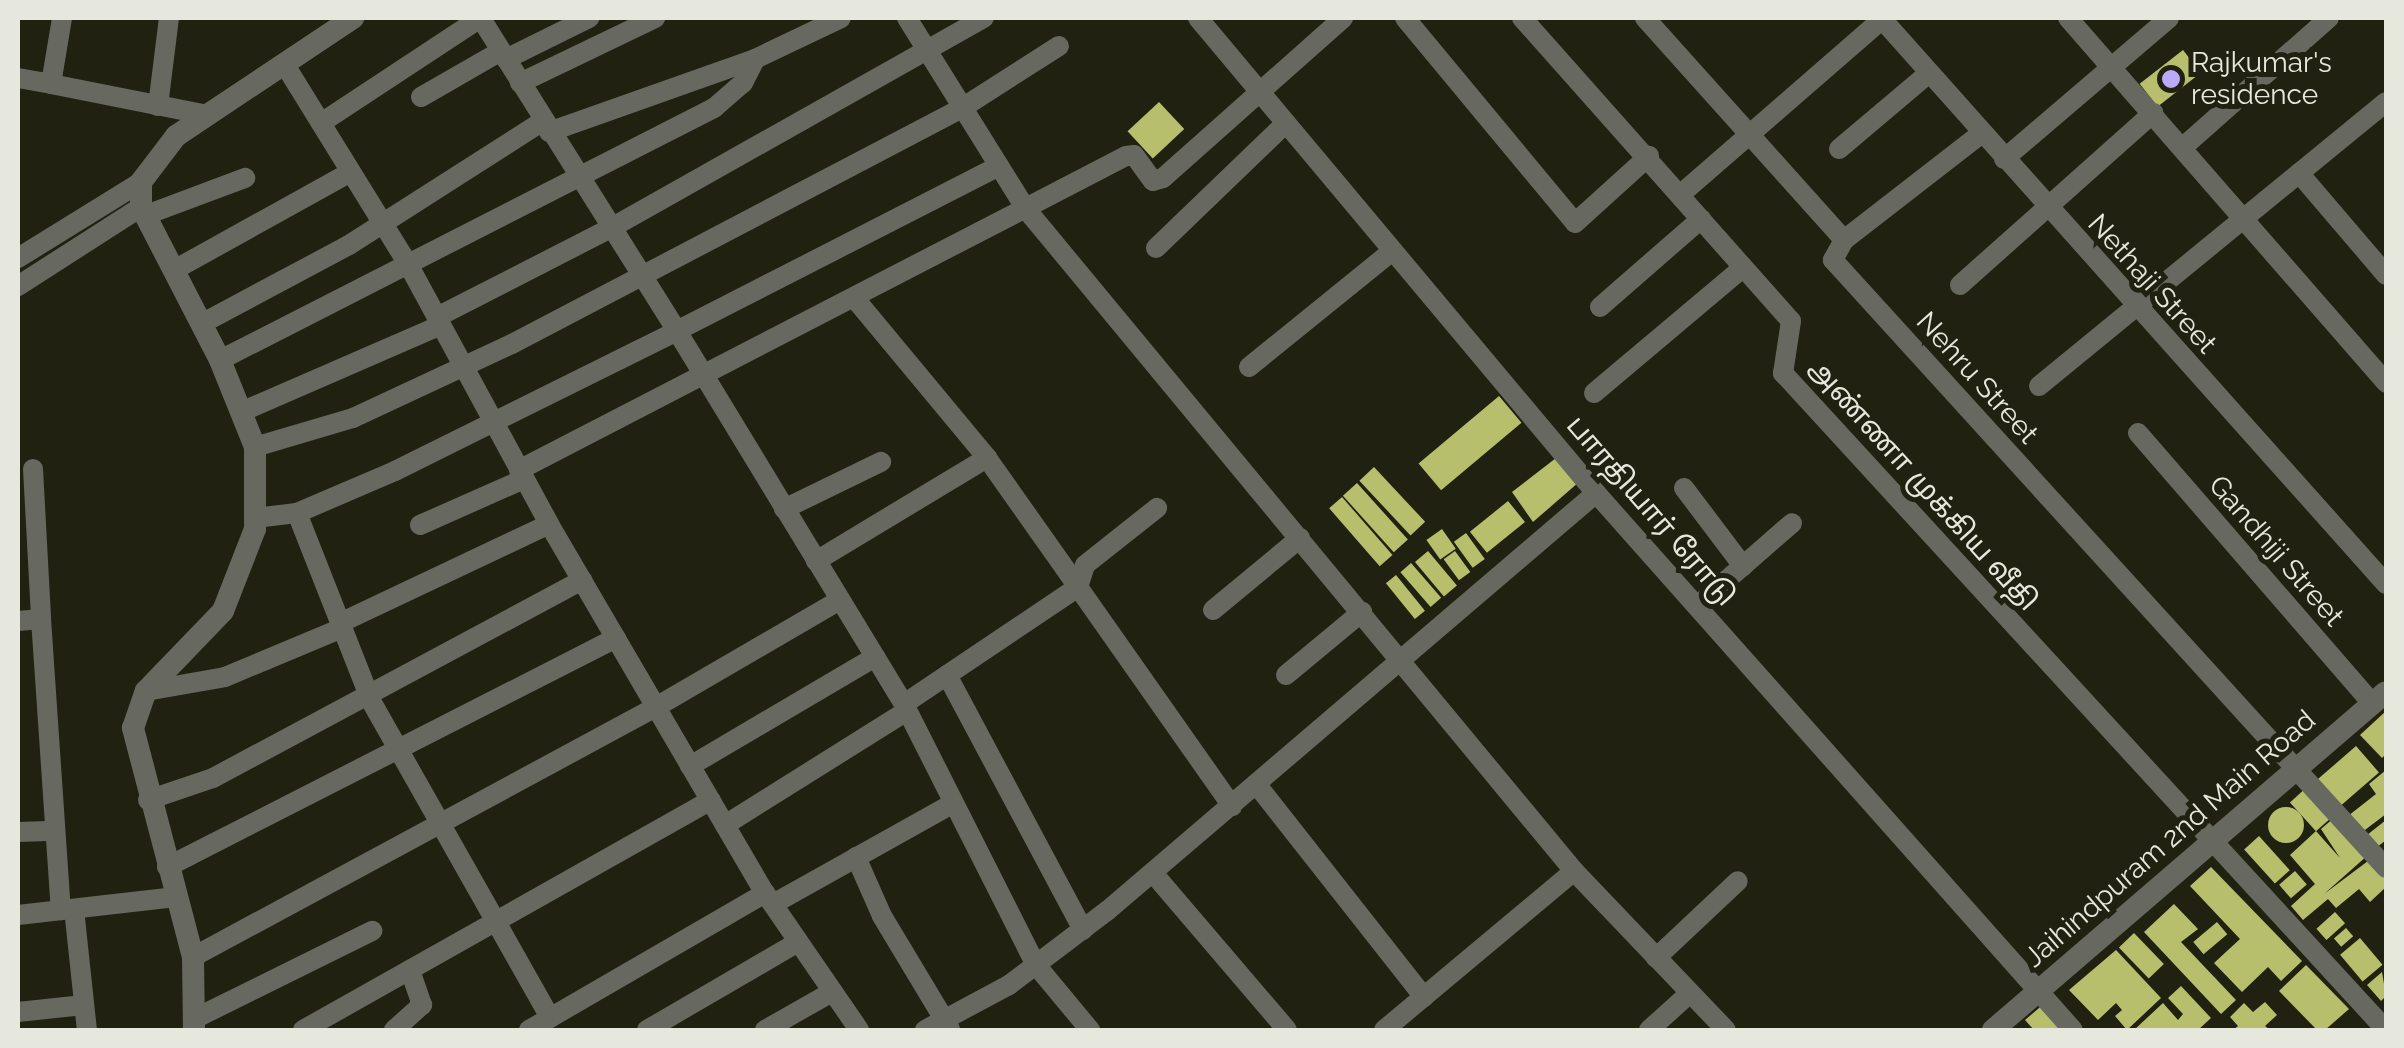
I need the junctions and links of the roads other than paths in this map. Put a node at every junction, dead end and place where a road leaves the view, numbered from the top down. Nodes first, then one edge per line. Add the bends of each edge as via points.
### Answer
1 (62, 18) edge
2 (169, 18) edge
3 (353, 18) edge
4 (481, 18) edge
5 (589, 18) edge
6 (655, 18) edge
7 (842, 18) edge
8 (907, 18) edge
9 (984, 18) edge
10 (1198, 18) edge
11 (1342, 18) edge
12 (1405, 18) edge
13 (1522, 18) edge
14 (1645, 18) edge
15 (1882, 18) edge
16 (2068, 18) edge
17 (2169, 18) edge
18 (2330, 18) edge
19 (1060, 46) dead end
20 (928, 53) junction
21 (504, 55) junction
22 (755, 60) junction
23 (2113, 66) junction
24 (1929, 72) junction
25 (293, 75) junction
26 (18, 78) edge
27 (520, 83) junction
28 (51, 84) junction
29 (1258, 92) junction
30 (421, 97) dead end
31 (2386, 102) edge
32 (158, 106) junction
33 (962, 108) junction
34 (2153, 113) junction
35 (208, 116) junction
36 (321, 122) junction
37 (1285, 124) junction
38 (546, 126) junction
39 (1982, 133) junction
40 (1749, 134) junction
41 (2182, 148) junction
42 (1839, 149) dead end
43 (1649, 156) junction
44 (2004, 159) junction
45 (999, 166) junction
46 (351, 172) junction
47 (2299, 173) junction
48 (575, 174) junction
49 (246, 178) dead end
50 (141, 182) junction
51 (1681, 194) junction
52 (1026, 209) junction
53 (2048, 210) junction
54 (144, 211) junction
55 (2242, 219) junction
56 (1702, 220) junction
57 (383, 224) junction
58 (610, 228) junction
59 (1844, 240) junction
60 (1156, 248) dead end
61 (1392, 251) junction
62 (18, 258) edge
63 (188, 262) junction
64 (408, 264) junction
65 (1741, 269) junction
66 (2386, 275) edge
67 (642, 277) junction
68 (1960, 285) dead end
69 (18, 286) edge
70 (856, 300) junction
71 (2133, 306) junction
72 (1600, 307) dead end
73 (217, 315) junction
74 (439, 321) junction
75 (676, 331) junction
76 (236, 352) junction
77 (462, 364) junction
78 (1249, 367) dead end
79 (704, 378) junction
80 (2386, 383) edge
81 (2039, 386) dead end
82 (1594, 393) dead end
83 (241, 412) junction
84 (492, 420) junction
85 (2138, 434) dead end
86 (271, 445) junction
87 (987, 458) junction
88 (881, 462) dead end
89 (33, 469) dead end
90 (522, 475) junction
91 (1684, 488) dead end
92 (1596, 493) junction
93 (1157, 508) dead end
94 (784, 509) junction
95 (297, 513) junction
96 (264, 517) junction
97 (1792, 523) dead end
98 (549, 524) junction
99 (420, 525) dead end
100 (1300, 538) junction
101 (816, 561) junction
102 (1743, 566) junction
103 (582, 580) junction
104 (2386, 584) edge
105 (1078, 588) junction
106 (840, 600) junction
107 (1696, 606) junction
108 (1213, 610) dead end
109 (1362, 612) junction
110 (42, 619) junction
111 (18, 622) edge
112 (341, 626) junction
113 (616, 638) junction
114 (875, 657) junction
115 (1404, 662) junction
116 (947, 675) junction
117 (1286, 675) dead end
118 (146, 691) junction
119 (367, 692) junction
120 (2380, 698) edge
121 (656, 707) junction
122 (906, 707) junction
123 (397, 751) junction
124 (690, 766) junction
125 (2296, 771) junction
126 (1257, 785) junction
127 (165, 795) junction
128 (711, 800) junction
129 (954, 803) junction
130 (1232, 806) junction
131 (725, 825) junction
132 (436, 826) junction
133 (55, 831) junction
134 (18, 832) edge
135 (2211, 842) junction
136 (856, 857) junction
137 (181, 862) junction
138 (2386, 868) edge
139 (1153, 872) junction
140 (1574, 872) junction
141 (1738, 881) dead end
142 (176, 897) junction
143 (769, 899) junction
144 (68, 909) junction
145 (18, 915) edge
146 (494, 922) junction
147 (1083, 930) junction
148 (372, 931) dead end
149 (798, 942) junction
150 (204, 951) junction
151 (1656, 958) junction
152 (1036, 966) junction
153 (410, 970) junction
154 (2039, 991) junction
155 (832, 992) junction
156 (1690, 993) junction
157 (1424, 996) junction
158 (84, 1004) junction
159 (18, 1012) edge
160 (550, 1018) junction
161 (194, 1025) edge
162 (940, 1027) edge
163 (86, 1030) edge
164 (303, 1030) edge
165 (394, 1030) edge
166 (529, 1030) edge
167 (647, 1030) edge
168 (766, 1030) edge
169 (859, 1030) edge
170 (1090, 1030) edge
171 (1287, 1030) edge
172 (1384, 1030) edge
173 (1650, 1030) edge
174 (1726, 1030) edge
175 (1993, 1030) edge
176 (2074, 1030) edge
177 (2386, 1030) edge

1 - 28 street
2 - 32 street
3 - 25 street
4 - 21 street
4 - 36 street
5 - 21 street
6 - 27 street
7 - 22 street
8 - 20 street
9 - 20 street
10 - 29 street, பாரதியார் ரோடு
11 - 29 street
12 - 43 street via 1575,223
13 - 43 street, அண்ணா முக்கிய வீதி
14 - 40 street
15 - 24 street, Nethaji Street
15 - 40 street
16 - 23 street
17 - 23 street
18 - 41 street
19 - 33 street
20 - 33 street
20 - 58 street
21 - 27 street
21 - 30 street
22 - 38 street
22 - 48 street via 714,108
23 - 34 street
23 - 44 street
24 - 39 street, Nethaji Street
24 - 42 street
25 - 35 street
25 - 36 street
26 - 28 street
27 - 38 street
28 - 32 street
29 - 37 street, பாரதியார் ரோடு
29 - 52 street via 1164,178 1149,178 1130,154
31 - 47 street
32 - 35 street
33 - 45 street
33 - 67 street
34 - 41 street
34 - 53 street
35 - 50 street via 155,156
36 - 46 street
37 - 60 street
37 - 61 street, பாரதியார் ரோடு
38 - 48 street
38 - 57 street
39 - 44 street, Nethaji Street
39 - 59 street
40 - 51 street
40 - 59 street
41 - 55 street
43 - 51 street, அண்ணா முக்கிய வீதி
44 - 53 street, Nethaji Street
45 - 52 street
45 - 75 street
46 - 57 street
46 - 63 street
47 - 55 street
47 - 66 street
48 - 58 street
48 - 64 street
49 - 54 street
50 - 54 street
50 - 62 street
51 - 56 street, அண்ணா முக்கிய வீதி
52 - 70 street
52 - 100 street
53 - 68 street
53 - 71 street, Nethaji Street
54 - 63 street
54 - 69 street
55 - 71 street
55 - 80 street
56 - 65 street, அண்ணா முக்கிய வீதி
56 - 72 street
57 - 64 street
57 - 73 street
58 - 67 street
58 - 74 street
59 - 125 street, Nehru Street via 1833,260
61 - 78 street
61 - 92 street, பாரதியார் ரோடு
63 - 73 street
64 - 74 street
64 - 76 street
65 - 82 street
65 - 135 street, அண்ணா முக்கிய வீதி via 1791,320 1783,372
67 - 75 street
67 - 77 street
70 - 79 street
70 - 87 street
71 - 81 street
71 - 104 street, Nethaji Street
73 - 76 street
74 - 77 street
74 - 83 street
75 - 79 street
75 - 84 street
76 - 83 street
77 - 84 street
77 - 86 street via 353,418
79 - 90 street
79 - 94 street
83 - 86 street
84 - 90 street
84 - 95 street
85 - 120 street, Gandhiji Street
86 - 96 street
87 - 101 street
87 - 105 street
88 - 94 street
89 - 110 street
90 - 98 street
90 - 99 street
91 - 102 street
92 - 107 street, பாரதியார் ரோடு
92 - 115 street
93 - 105 street via 1086,566
94 - 101 street
95 - 96 street
95 - 112 street
96 - 118 street via 224,611
97 - 102 street
98 - 103 street
98 - 112 street
100 - 108 street
100 - 109 street
101 - 106 street
102 - 107 street
103 - 113 street
103 - 119 street
105 - 116 street
105 - 130 street
106 - 114 street
106 - 121 street
107 - 154 street, பாரதியார் ரோடு
109 - 115 street
109 - 117 street
110 - 111 street
110 - 133 street
112 - 118 street via 178,689
112 - 119 street
113 - 121 street
113 - 123 street
114 - 122 street
114 - 124 street
115 - 126 street
115 - 140 street
116 - 122 street
116 - 147 street
118 - 127 street via 133,728
119 - 123 street
119 - 127 street
120 - 125 street, Jaihindpuram 2nd Main Road
121 - 124 street
121 - 132 street
122 - 129 street
122 - 131 street
123 - 132 street
123 - 137 street
124 - 128 street
125 - 135 street, Jaihindpuram 2nd Main Road
125 - 138 street
126 - 130 street
126 - 157 street
127 - 137 street
128 - 131 street
128 - 146 street
129 - 136 street
129 - 152 street
130 - 139 street
131 - 143 street
132 - 146 street
132 - 150 street
133 - 134 street
133 - 144 street
135 - 154 street, Jaihindpuram 2nd Main Road
135 - 177 street
136 - 143 street
136 - 162 street
137 - 142 street
139 - 147 street
139 - 171 street
140 - 151 street
140 - 157 street
141 - 151 street
142 - 144 street
142 - 150 street
143 - 149 street
143 - 160 street
144 - 145 street
144 - 158 street
146 - 153 street
146 - 160 street
147 - 152 street
148 - 161 street
149 - 155 street
149 - 167 street
150 - 161 street
151 - 156 street
152 - 162 street
152 - 170 street
153 - 164 street
153 - 165 street via 422,1005
154 - 175 street, Jaihindpuram 2nd Main Road
154 - 176 street, பாரதியார் ரோடு
155 - 168 street
155 - 169 street
156 - 173 street
156 - 174 street
157 - 172 street
158 - 159 street
158 - 163 street
160 - 166 street

